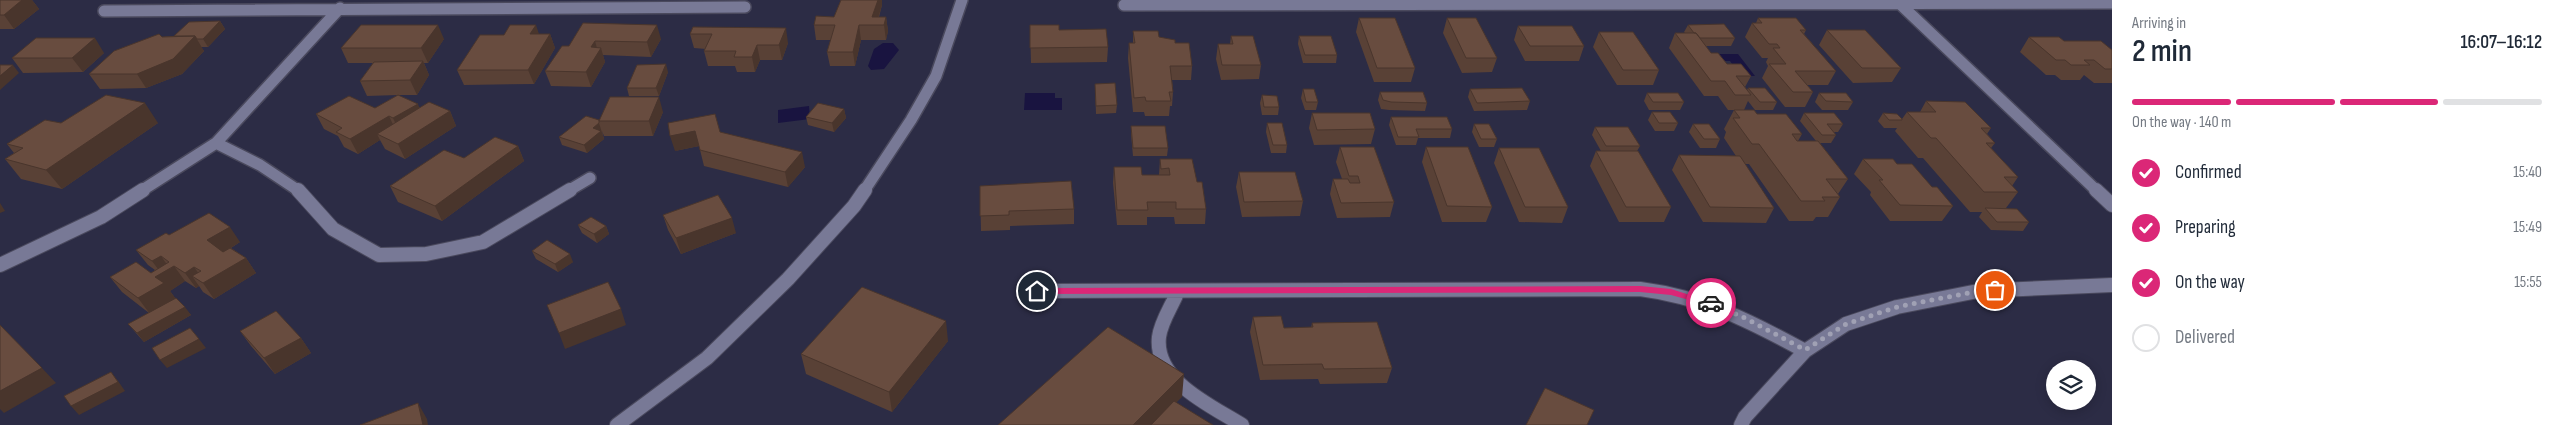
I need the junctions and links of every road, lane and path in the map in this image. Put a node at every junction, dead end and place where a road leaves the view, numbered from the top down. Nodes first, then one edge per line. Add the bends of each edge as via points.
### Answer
1 (962, 0) edge
2 (1898, 2) junction
3 (2112, 3) edge
4 (1124, 5) dead end
5 (745, 6) dead end
6 (340, 8) junction
7 (104, 11) dead end
8 (216, 143) junction
9 (590, 178) dead end
10 (2112, 205) edge
11 (0, 265) edge
12 (2112, 285) edge
13 (1037, 291) dead end
14 (1178, 291) junction
15 (1805, 350) junction
16 (617, 425) edge
17 (1242, 425) edge
18 (1741, 425) edge

1 - 16 street via 936,76 854,206 788,279 707,358
2 - 3 street
2 - 4 street
2 - 10 street
5 - 6 street
6 - 7 street
6 - 8 street
8 - 9 street via 260,165 302,192 333,228 379,255 426,254 483,242
8 - 11 street via 101,217
12 - 15 street via 1978,291 1897,307 1846,324
13 - 14 street
14 - 15 street via 1640,289 1671,292 1705,301
14 - 17 street via 1158,339 1161,361 1177,382
15 - 18 street

